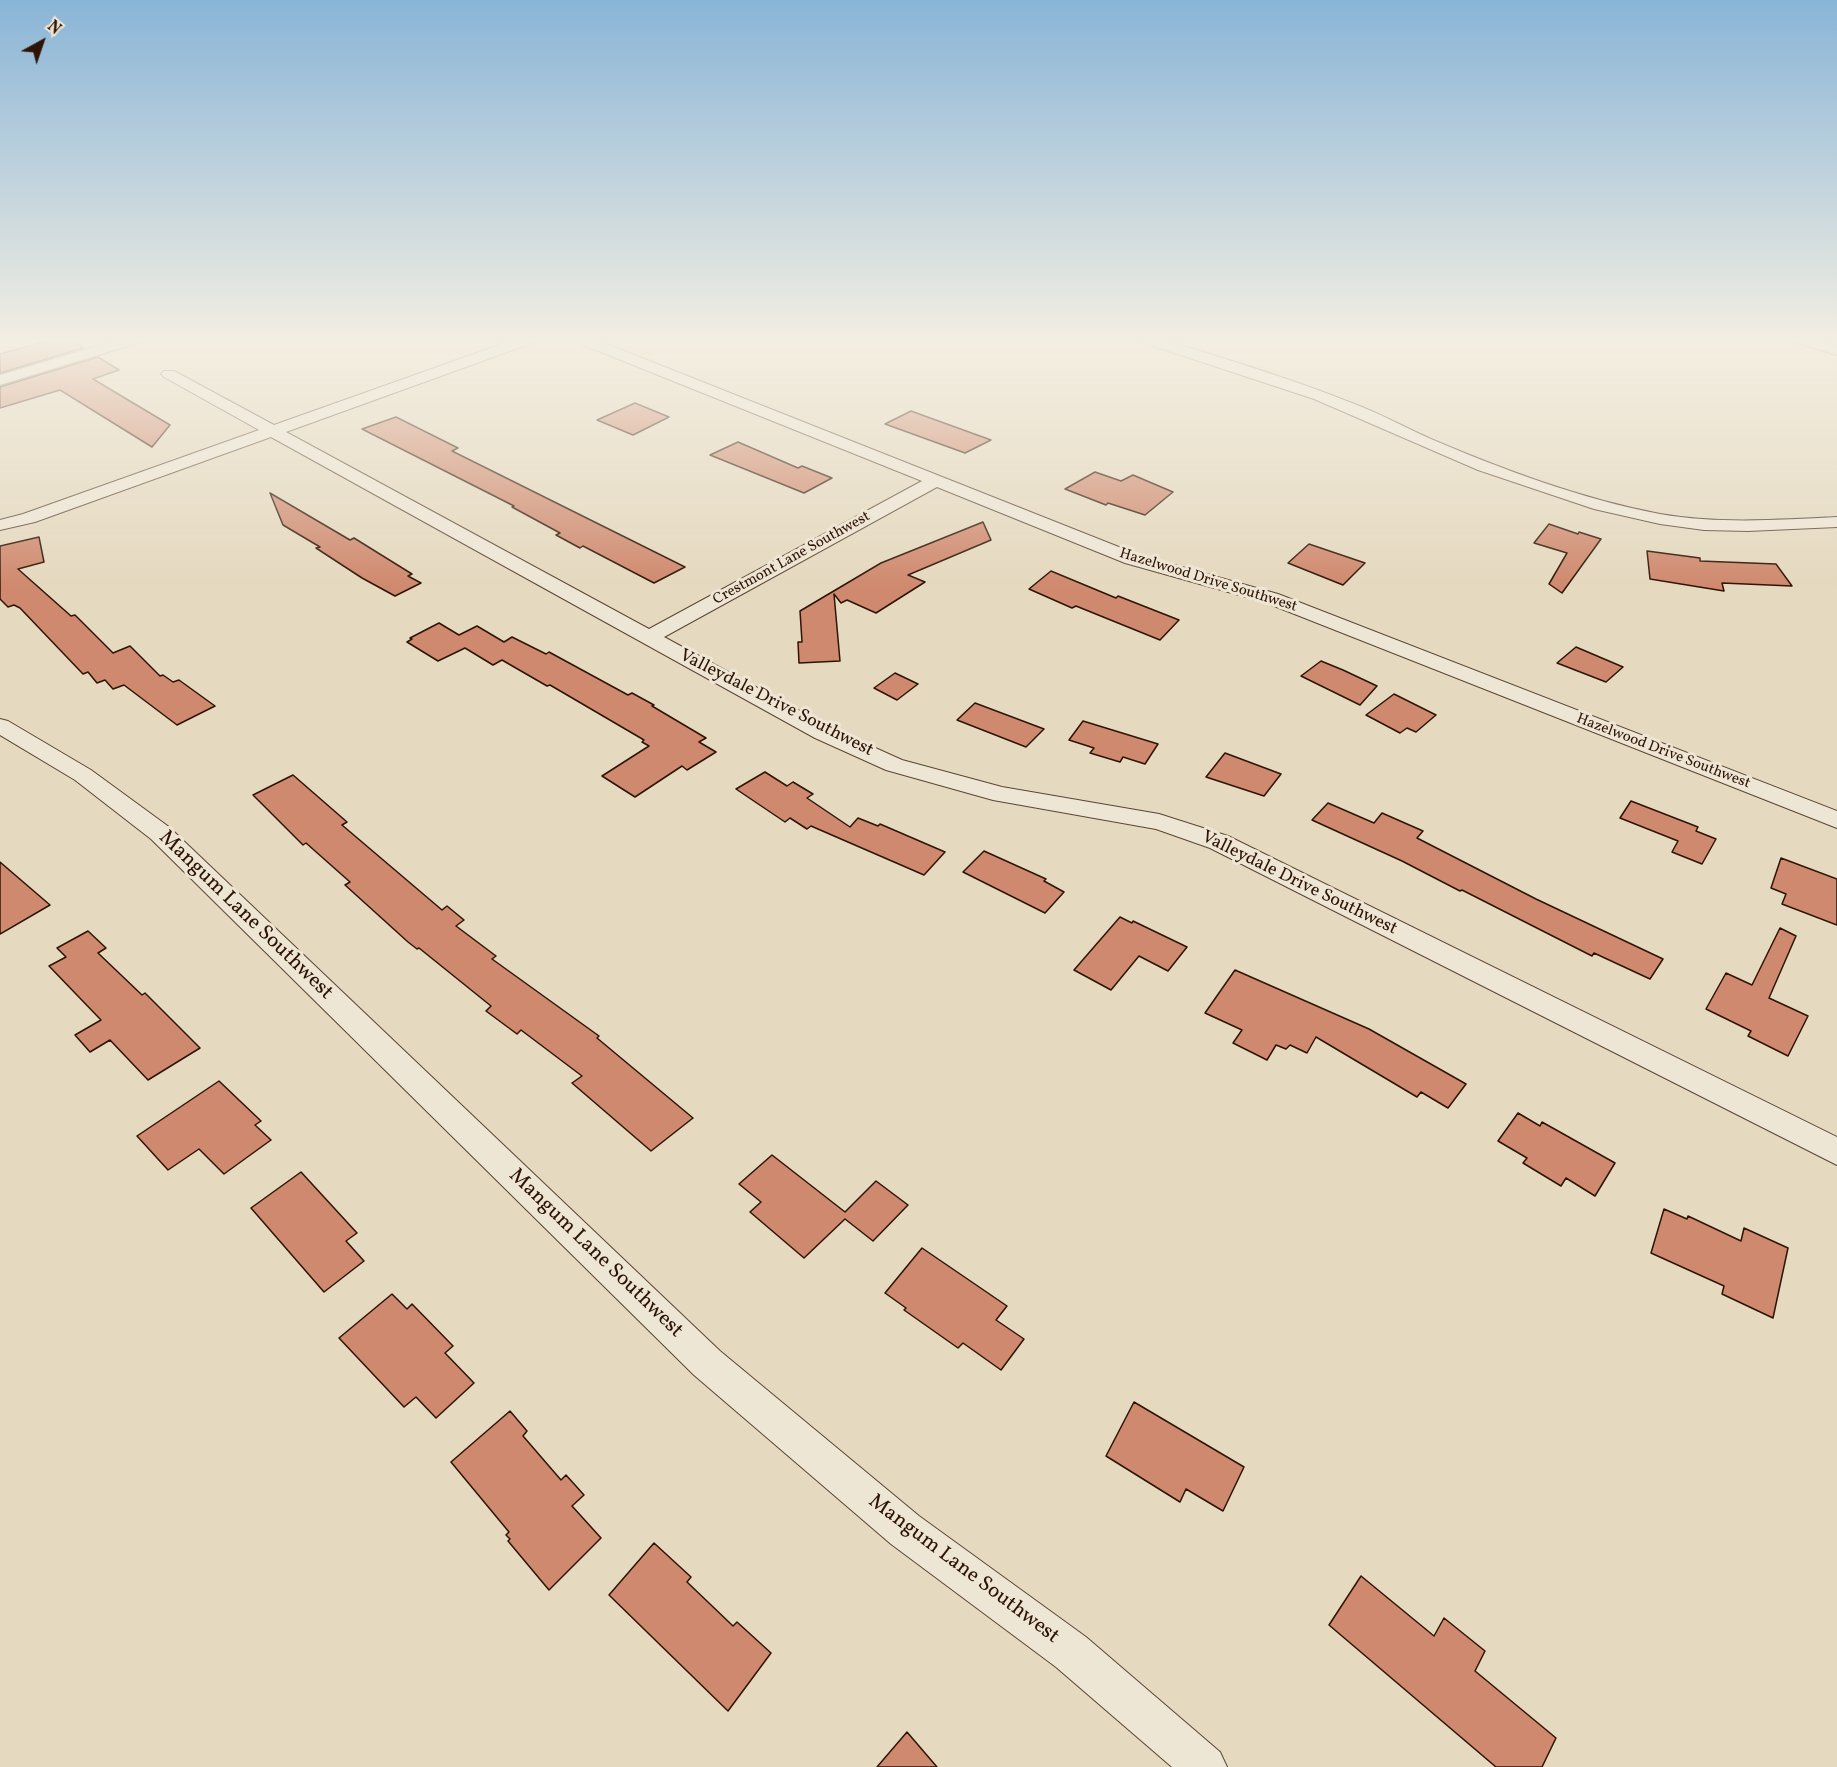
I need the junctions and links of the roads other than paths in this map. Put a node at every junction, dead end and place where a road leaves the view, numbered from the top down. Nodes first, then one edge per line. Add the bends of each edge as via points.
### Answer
1 (254, 421) edge
2 (302, 421) edge
3 (787, 421) edge
4 (1381, 421) edge
5 (273, 432) junction
6 (935, 481) junction
7 (1837, 522) edge
8 (0, 525) edge
9 (648, 638) junction
10 (0, 726) edge
11 (1837, 820) edge
12 (1837, 1152) edge
13 (1205, 1767) edge

1 - 5 street, Valleydale Drive Southwest
2 - 5 street
3 - 6 street, Hazelwood Drive Southwest
4 - 7 street via 1469,461 1605,507 1715,525
5 - 8 street
5 - 9 street, Valleydale Drive Southwest
6 - 9 street, Crestmont Lane Southwest
6 - 11 street, Hazelwood Drive Southwest via 1132,560 1271,598
9 - 12 street, Valleydale Drive Southwest via 823,733 894,765 1001,795 1159,822 1219,842
10 - 13 street, Mangum Lane Southwest via 83,775 160,833 707,1363 905,1530 1071,1652

